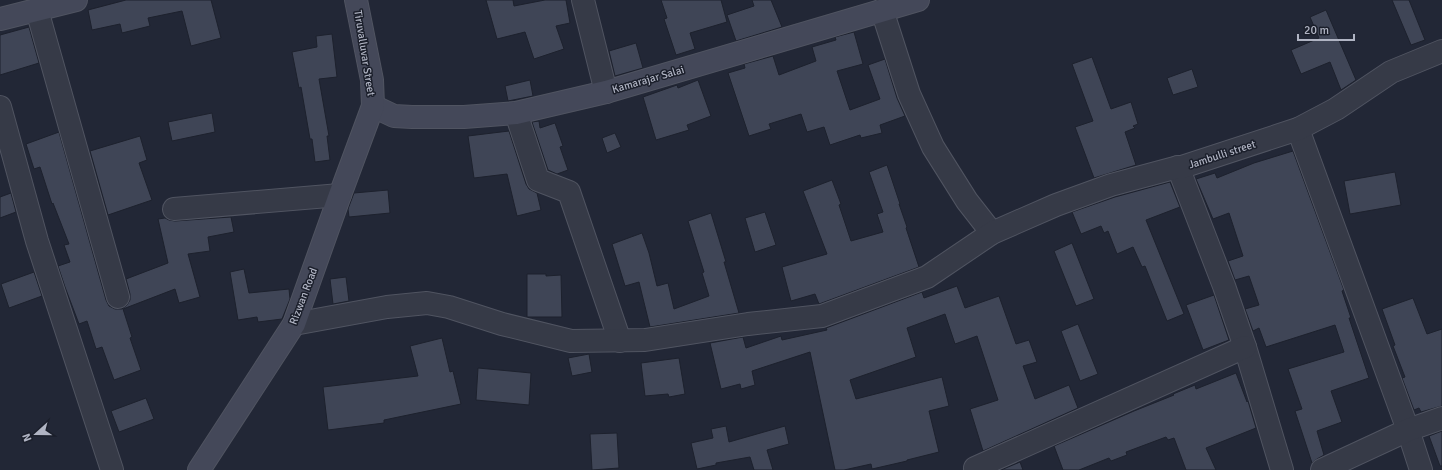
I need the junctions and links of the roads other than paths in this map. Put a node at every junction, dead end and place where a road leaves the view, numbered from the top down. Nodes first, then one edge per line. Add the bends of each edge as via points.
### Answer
1 (76, 0) edge
2 (356, 0) edge
3 (583, 0) edge
4 (918, 0) edge
5 (37, 10) junction
6 (882, 10) junction
7 (0, 19) edge
8 (1442, 51) edge
9 (606, 92) junction
10 (373, 106) junction
11 (0, 108) edge
12 (516, 113) junction
13 (1298, 129) junction
14 (1178, 167) junction
15 (340, 195) junction
16 (174, 209) dead end
17 (992, 233) junction
18 (118, 297) dead end
19 (294, 324) junction
20 (620, 341) junction
21 (1245, 347) junction
22 (1442, 418) edge
23 (1408, 430) junction
24 (208, 464) edge
25 (975, 468) dead end
26 (112, 470) edge
27 (1282, 470) edge
28 (1322, 470) edge
29 (1422, 470) edge

1 - 5 street
2 - 10 street, Tiruvalluvar Street via 372,80
3 - 9 street
4 - 6 street, Kamarajar Salai
5 - 7 street
5 - 18 street
6 - 9 street, Kamarajar Salai
6 - 17 street via 909,94 933,147 967,202
8 - 13 street, Jambulli street via 1391,72 1336,109
9 - 12 street, Kamarajar Salai
10 - 12 street, Kamarajar Salai via 394,116 412,117
10 - 15 street, Rizwan Road
11 - 26 street via 37,240
12 - 20 street via 538,180 569,192
13 - 14 street, Jambulli street
13 - 23 street
14 - 17 street, Jambulli street via 1111,185
14 - 21 street
15 - 16 street
15 - 19 street, Rizwan Road
17 - 20 street, Jambulli street via 928,277 822,316 748,324 645,340
19 - 20 street, Jambulli street via 387,307 427,303 570,341
19 - 24 street, Rizwan Road
21 - 25 street
21 - 27 street
22 - 23 street
23 - 28 street
23 - 29 street

